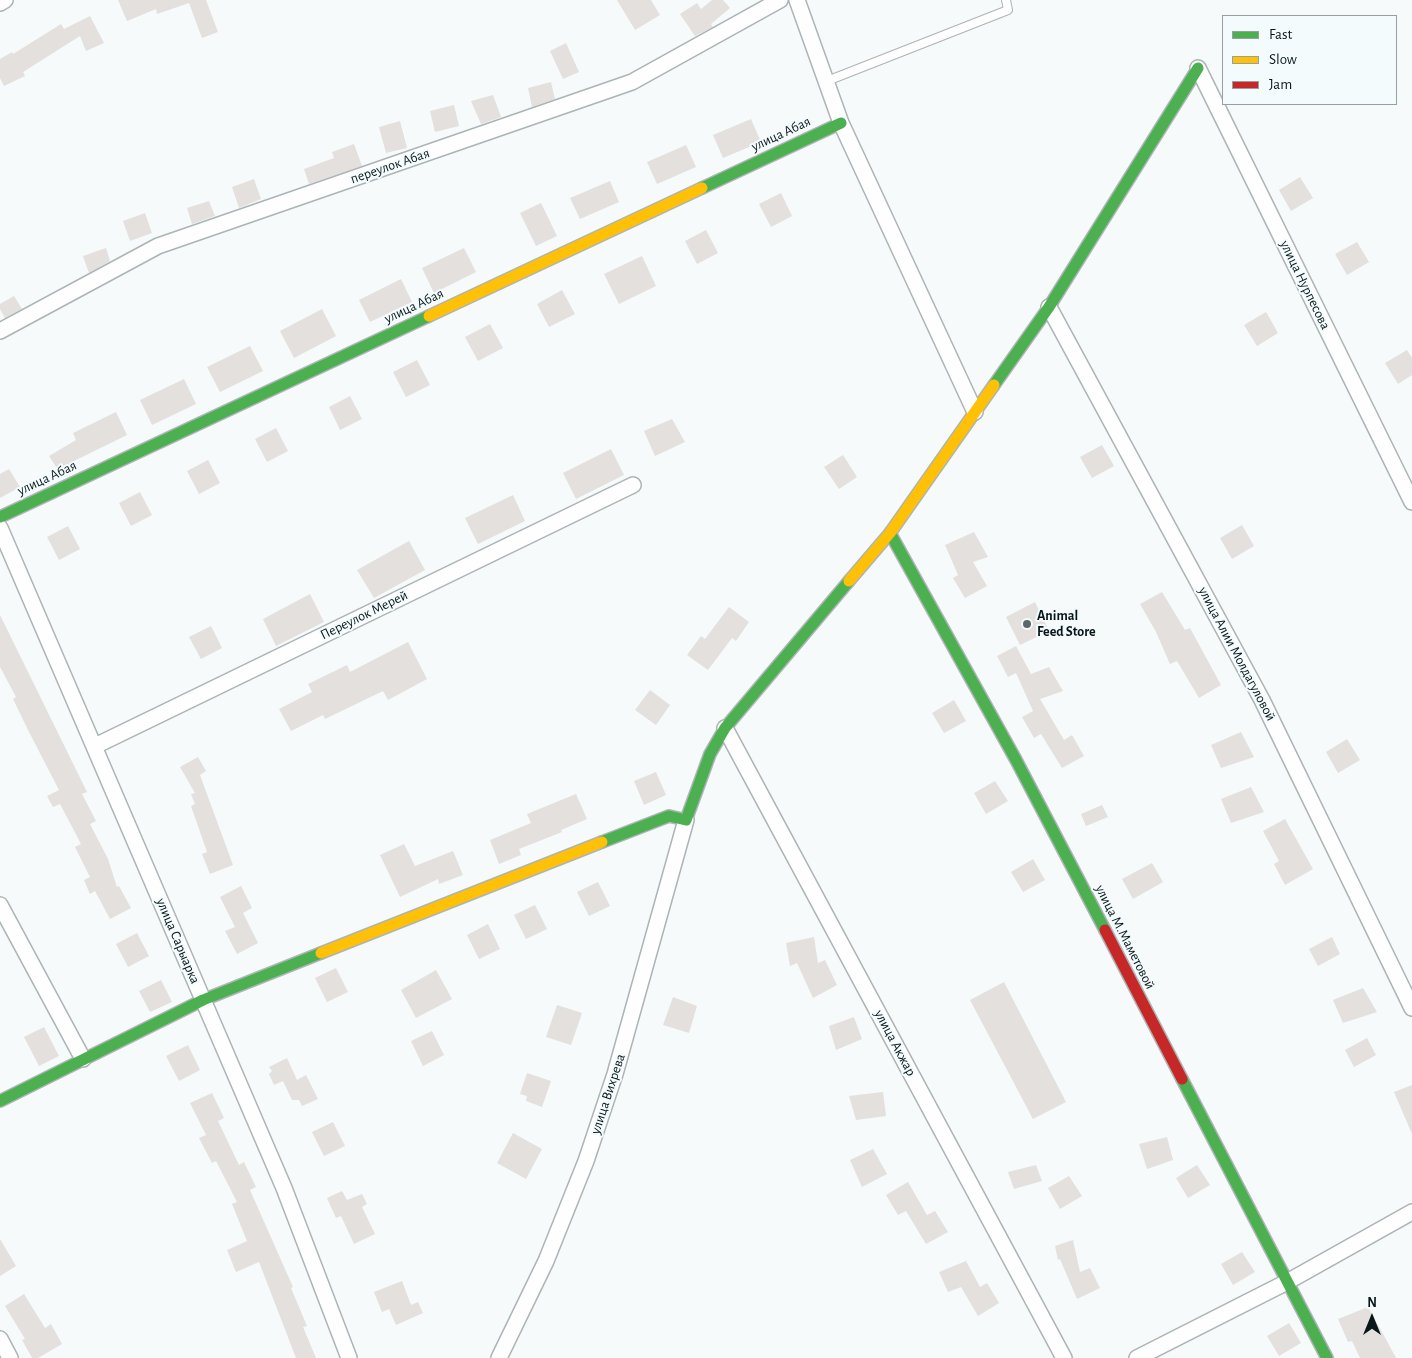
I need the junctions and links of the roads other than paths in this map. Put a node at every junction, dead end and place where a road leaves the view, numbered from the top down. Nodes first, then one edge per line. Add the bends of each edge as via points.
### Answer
1 (5, 0) edge
2 (780, 0) edge
3 (798, 0) edge
4 (1006, 0) edge
5 (0, 3) edge
6 (1198, 68) joint
7 (827, 81) junction
8 (841, 122) junction
9 (1049, 307) junction
10 (0, 331) edge
11 (975, 412) junction
12 (633, 485) dead end
13 (1412, 502) edge
14 (0, 517) edge
15 (0, 528) edge
16 (890, 533) junction
17 (725, 728) junction
18 (95, 746) junction
19 (686, 820) junction
20 (0, 905) edge
21 (203, 1000) junction
22 (1412, 1008) edge
23 (83, 1059) junction
24 (0, 1101) edge
25 (1412, 1212) edge
26 (1287, 1282) junction
27 (0, 1339) edge
28 (10, 1358) edge
29 (349, 1358) edge
30 (499, 1358) edge
31 (1064, 1358) edge
32 (1137, 1358) edge
33 (1327, 1358) edge

1 - 5 street
2 - 10 street, переулок Абая via 632,82 158,246
3 - 7 street
4 - 7 lane via 1008,10
6 - 9 street
6 - 13 street, улица Нурпесова
7 - 8 street
8 - 11 street
8 - 14 street, улица Абая
9 - 11 street
9 - 22 street, улица Алии Молдагуловой via 1262,700
11 - 16 street
12 - 18 street, Переулок Мерей
15 - 18 street, улица Сарыарка
16 - 17 street
16 - 26 street, улица М.Маметовой via 1016,760
17 - 19 street via 710,754
17 - 31 street, улица Акжар
18 - 21 street, улица Сарыарка
19 - 21 street via 669,816
19 - 30 street, улица Вихрева via 615,1074 589,1152 546,1261
20 - 23 street
21 - 23 street
21 - 29 street, улица Сарыарка via 284,1188
23 - 24 street
25 - 26 street
26 - 32 street
26 - 33 street, улица М.Маметовой
27 - 28 street

